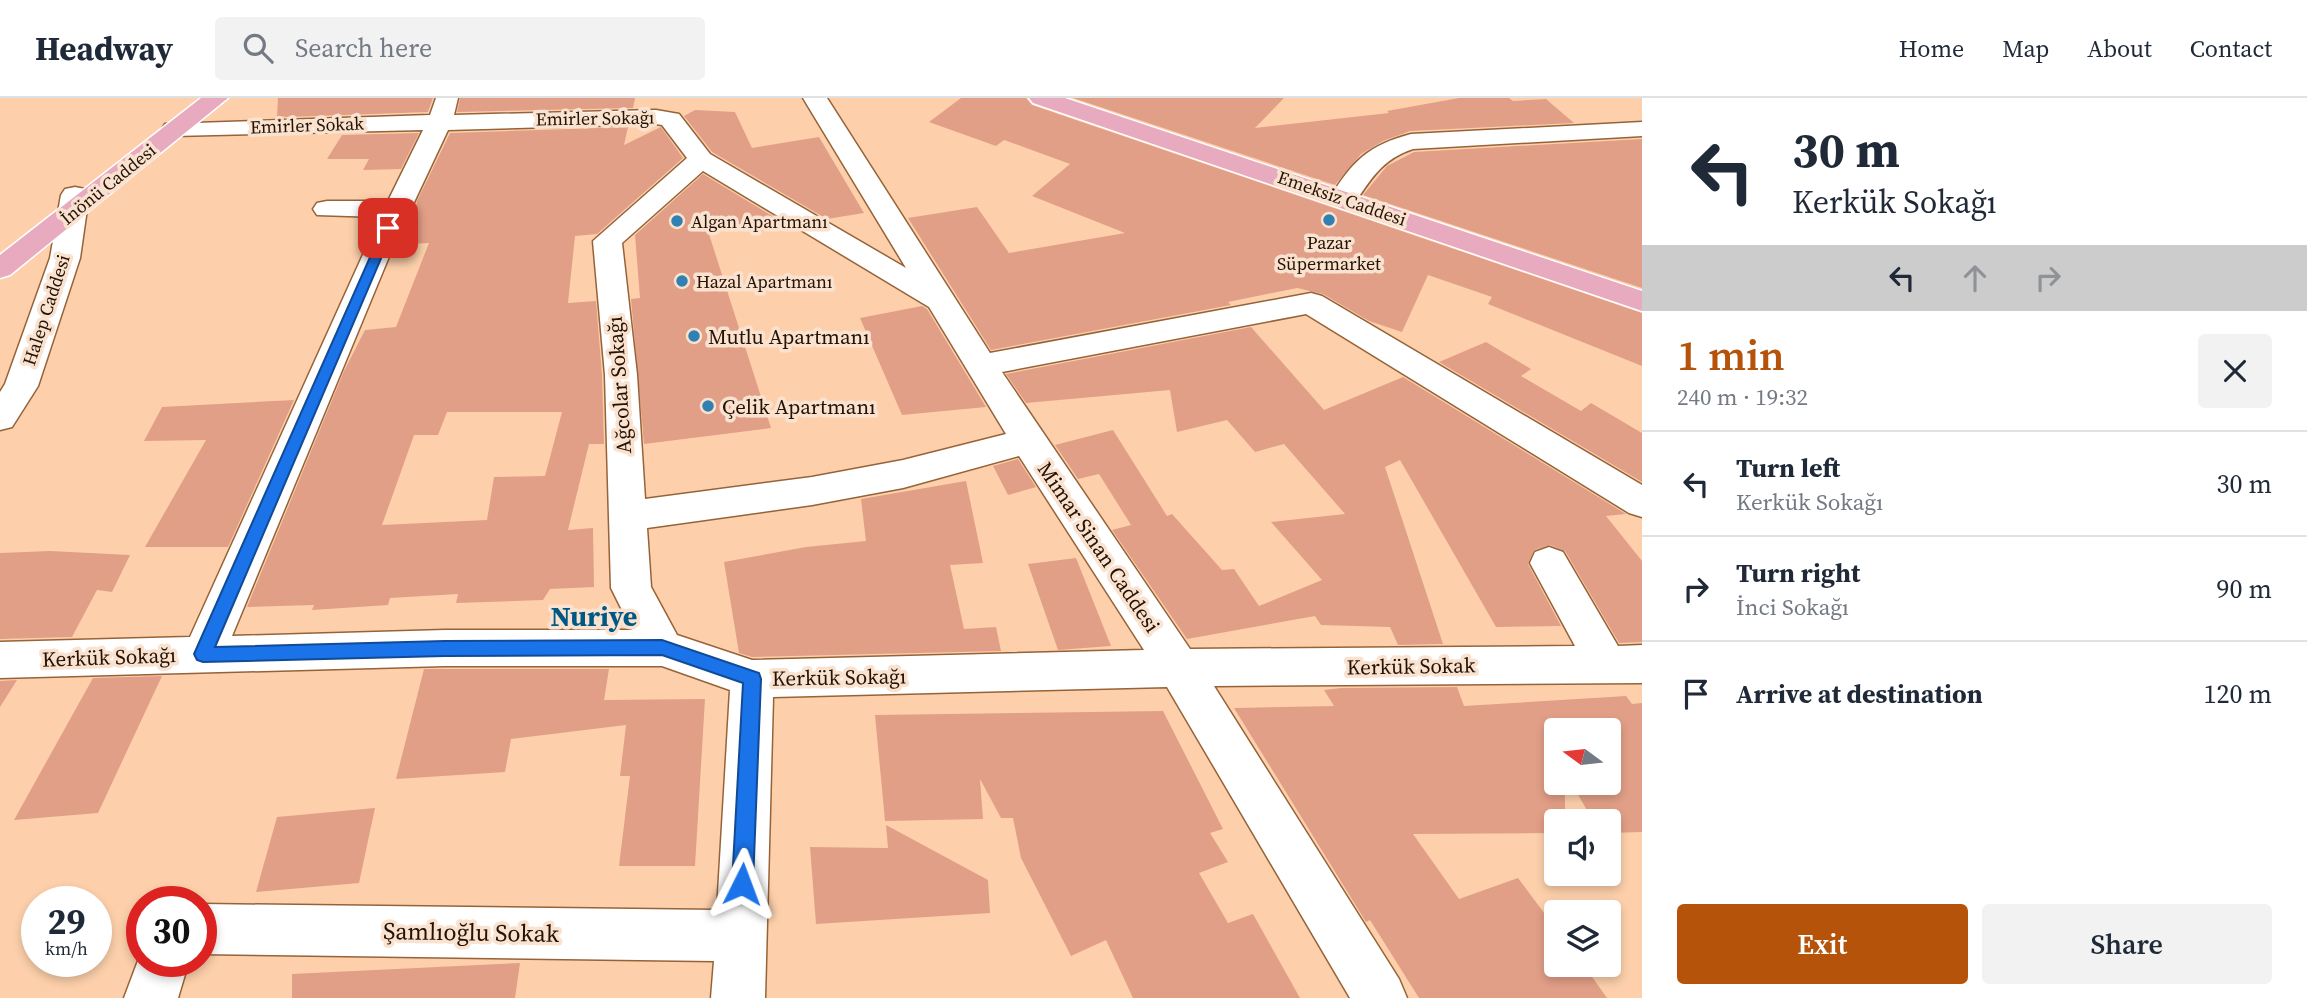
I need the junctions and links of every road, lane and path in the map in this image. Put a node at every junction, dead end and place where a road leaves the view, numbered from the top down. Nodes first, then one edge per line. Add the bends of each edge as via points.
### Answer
1 (201, 98) edge
2 (216, 98) edge
3 (815, 98) edge
4 (1041, 98) edge
5 (654, 107) edge
6 (443, 109) edge
7 (174, 129) junction
8 (1642, 129) edge
9 (701, 159) junction
10 (1344, 198) junction
11 (74, 204) junction
12 (327, 209) dead end
13 (397, 209) junction
14 (0, 253) edge
15 (0, 270) edge
16 (1642, 301) edge
17 (944, 303) junction
18 (983, 365) junction
19 (0, 418) edge
20 (1028, 441) junction
21 (1642, 503) edge
22 (628, 516) junction
23 (1549, 563) dead end
24 (662, 648) junction
25 (203, 654) junction
26 (0, 660) edge
27 (1624, 664) edge
28 (1179, 668) junction
29 (752, 679) junction
30 (217, 929) edge
31 (740, 936) junction
32 (158, 977) edge
33 (151, 998) edge
34 (738, 998) edge
35 (1380, 998) edge

1 - 11 main road, İnönü Caddesi
2 - 7 main road, İnönü Caddesi
3 - 17 street, Mimar Sinan Caddesi
4 - 10 main road, Emeksiz Caddesi
5 - 6 street, Emirler Sokağı
5 - 9 street, Emirler Sokağı via 670,119
6 - 7 street, Emirler Sokak
6 - 13 street
7 - 11 main road, İnönü Caddesi
8 - 10 street via 1411,142 1388,148 1359,170
9 - 17 street, Emirler Sokağı
9 - 22 street, Ağcolar Sokağı via 607,241 621,375
10 - 16 main road, Emeksiz Caddesi
11 - 14 main road, İnönü Caddesi
11 - 15 main road, İnönü Caddesi
11 - 19 street, Halep Caddesi via 65,258 21,386
12 - 13 street
13 - 25 street
17 - 18 street, Mimar Sinan Caddesi
18 - 20 street, Mimar Sinan Caddesi
18 - 21 street via 1311,303
20 - 22 street via 811,491
20 - 28 street, Mimar Sinan Caddesi
22 - 24 street, Ağcolar Sokağı via 631,588
23 - 27 street
24 - 25 street, Kerkük Sokağı
24 - 29 street, Kerkük Sokağı
25 - 26 street, Kerkük Sokağı
27 - 28 street, Kerkük Sokak
28 - 29 street, Kerkük Sokağı
28 - 35 street, Mimar Sinan Caddesi
29 - 31 street
30 - 31 street, Şamlıoğlu Sokak
31 - 34 street
32 - 33 street

